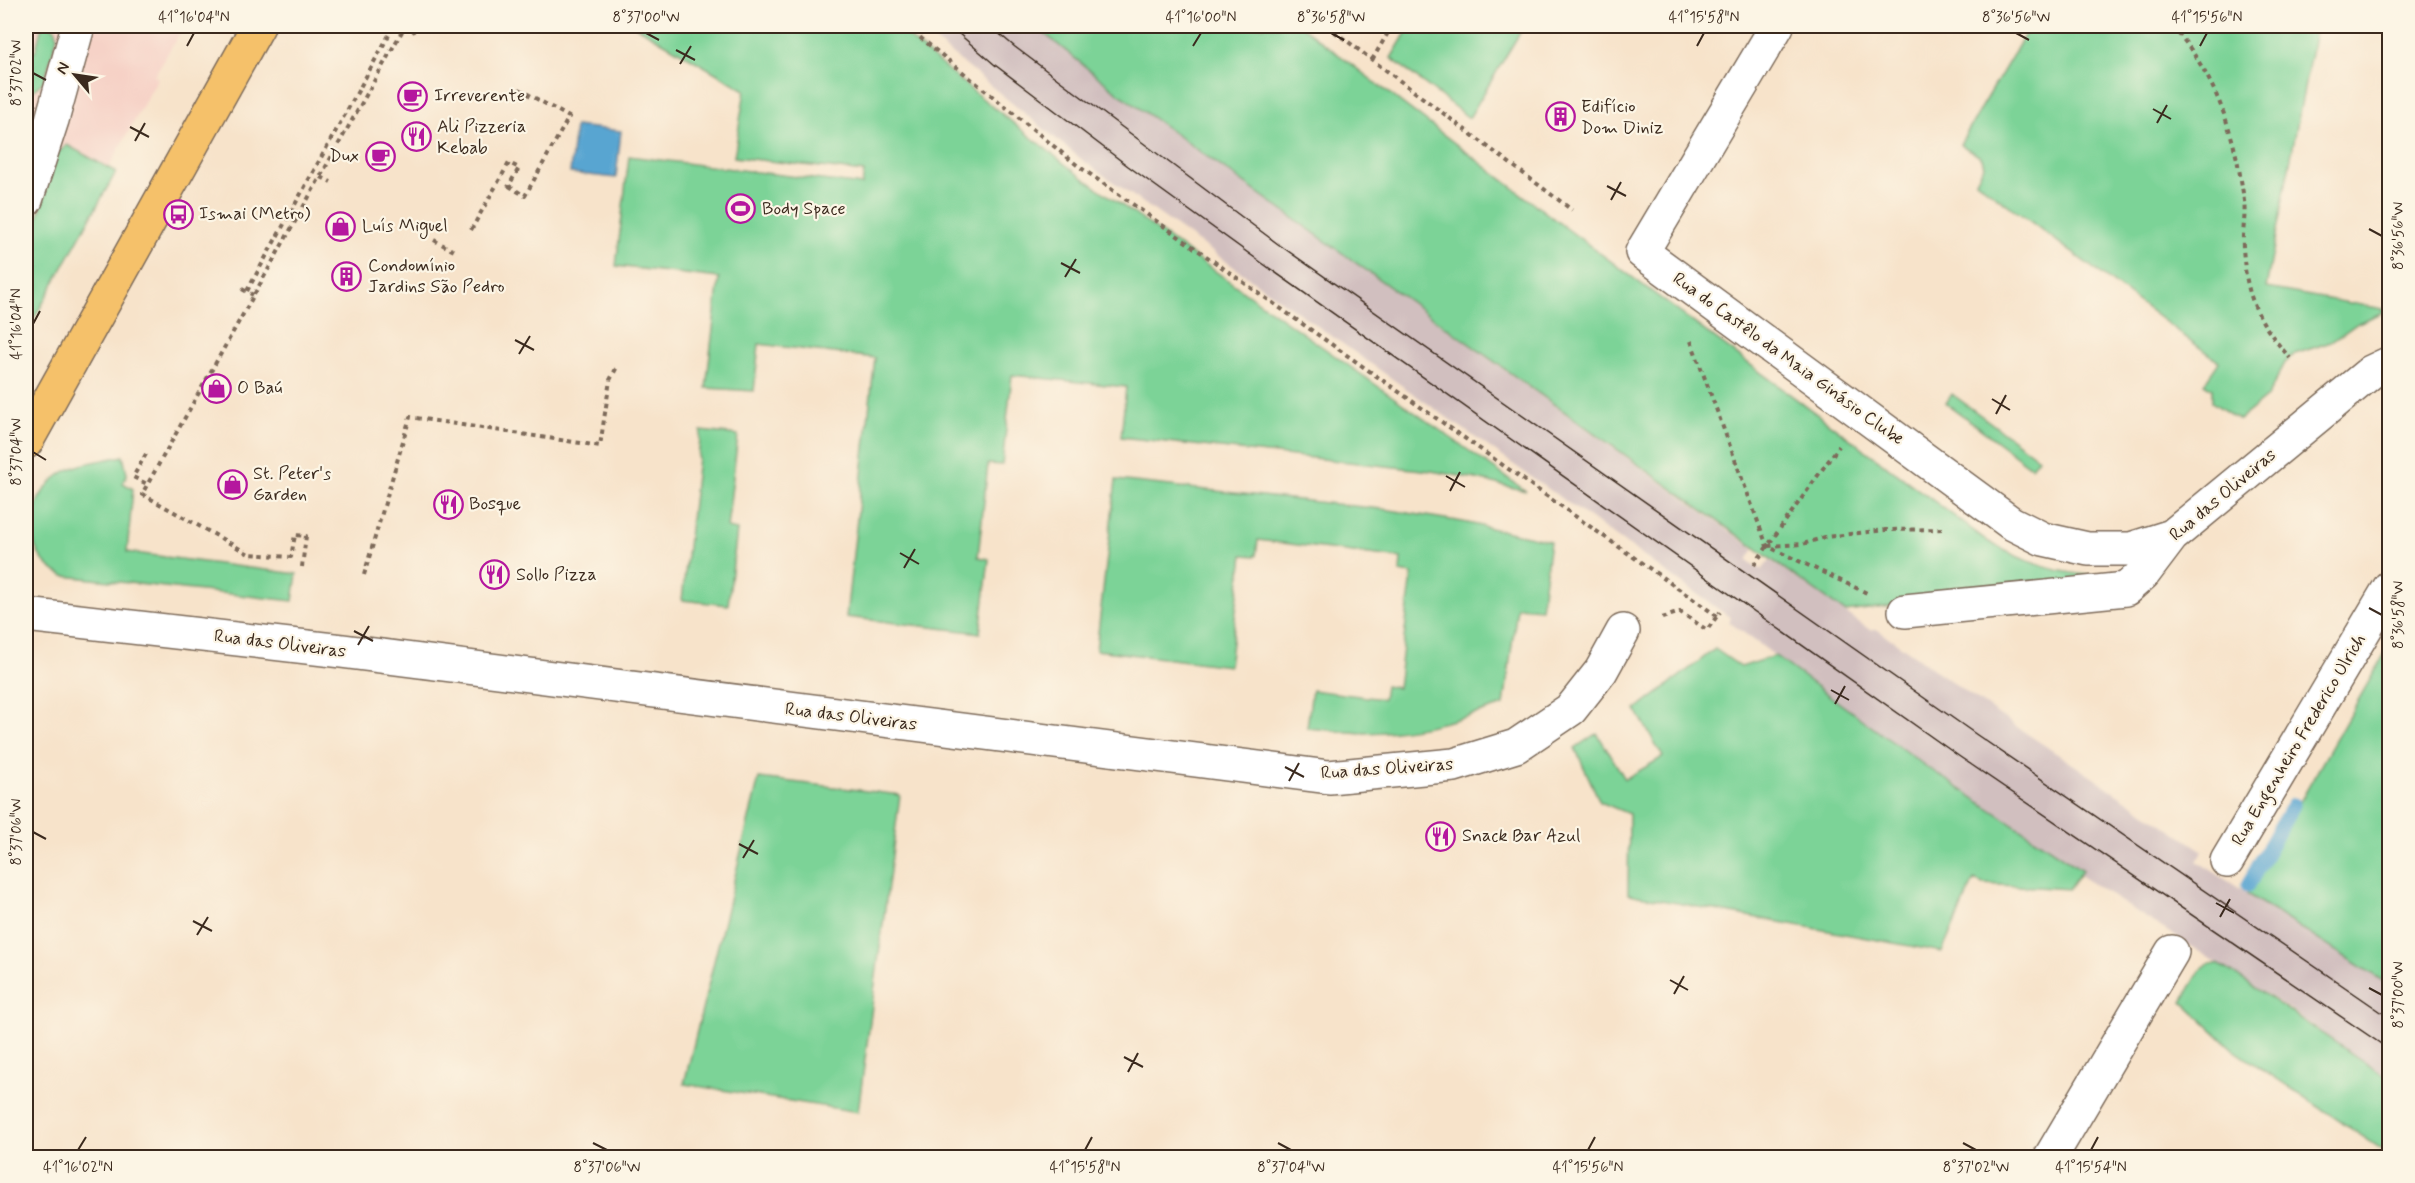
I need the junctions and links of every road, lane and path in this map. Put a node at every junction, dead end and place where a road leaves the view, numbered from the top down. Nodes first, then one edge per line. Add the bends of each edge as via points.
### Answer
1 (78, 26) edge
2 (258, 26) edge
3 (394, 26) edge
4 (405, 26) edge
5 (906, 26) edge
6 (1327, 26) edge
7 (1392, 26) edge
8 (1777, 26) edge
9 (2172, 26) edge
10 (415, 32) dead end
11 (1372, 60) junction
12 (519, 89) dead end
13 (321, 177) junction
14 (331, 182) dead end
15 (26, 200) edge
16 (1572, 210) dead end
17 (471, 230) dead end
18 (434, 240) dead end
19 (454, 252) dead end
20 (254, 295) junction
21 (1689, 336) dead end
22 (2290, 358) dead end
23 (2390, 363) edge
24 (618, 365) dead end
25 (26, 442) edge
26 (146, 454) dead end
27 (1831, 458) dead end
28 (147, 484) junction
29 (1996, 512) junction
30 (2172, 536) junction
31 (1767, 546) junction
32 (1754, 565) dead end
33 (302, 567) dead end
34 (364, 575) dead end
35 (2390, 587) edge
36 (1905, 611) joint
37 (1680, 612) dead end
38 (1720, 612) dead end
39 (26, 615) edge
40 (1717, 616) junction
41 (1623, 631) dead end
42 (2227, 861) dead end
43 (2172, 952) dead end
44 (2049, 1158) edge

1 - 15 street
2 - 25 main road
3 - 20 path via 244,290
4 - 10 path
4 - 13 path
5 - 40 path via 1077,165
6 - 11 path
7 - 11 path
8 - 29 street, Rua do Castêlo da Maia Ginásio Clube via 1642,252
9 - 22 path via 2206,72 2233,137 2244,204 2247,290 2260,319
11 - 16 path
12 - 17 path via 569,117 525,196 508,188 519,168 509,163
13 - 14 path
13 - 20 path
18 - 19 path
20 - 28 path
21 - 31 path
23 - 30 street, Rua das Oliveiras via 2371,372
24 - 34 path via 610,380 600,446 410,417
26 - 28 path via 133,477
27 - 31 path
28 - 33 path via 142,494 249,554 291,557 295,535 306,536
29 - 30 street, Rua do Castêlo da Maia Ginásio Clube via 2043,539 2088,549 2131,549
29 - 31 path via 1954,528 1885,530
30 - 36 street, Rua das Oliveiras via 2144,573 2126,589
31 - 32 path
31 - 36 path
35 - 42 street, Rua Engenheiro Frederico Ulrich
37 - 40 path via 1707,630
38 - 40 path
39 - 41 street, Rua das Oliveiras via 342,651 1329,777 1454,765 1516,746 1571,709 1600,671
43 - 44 street

